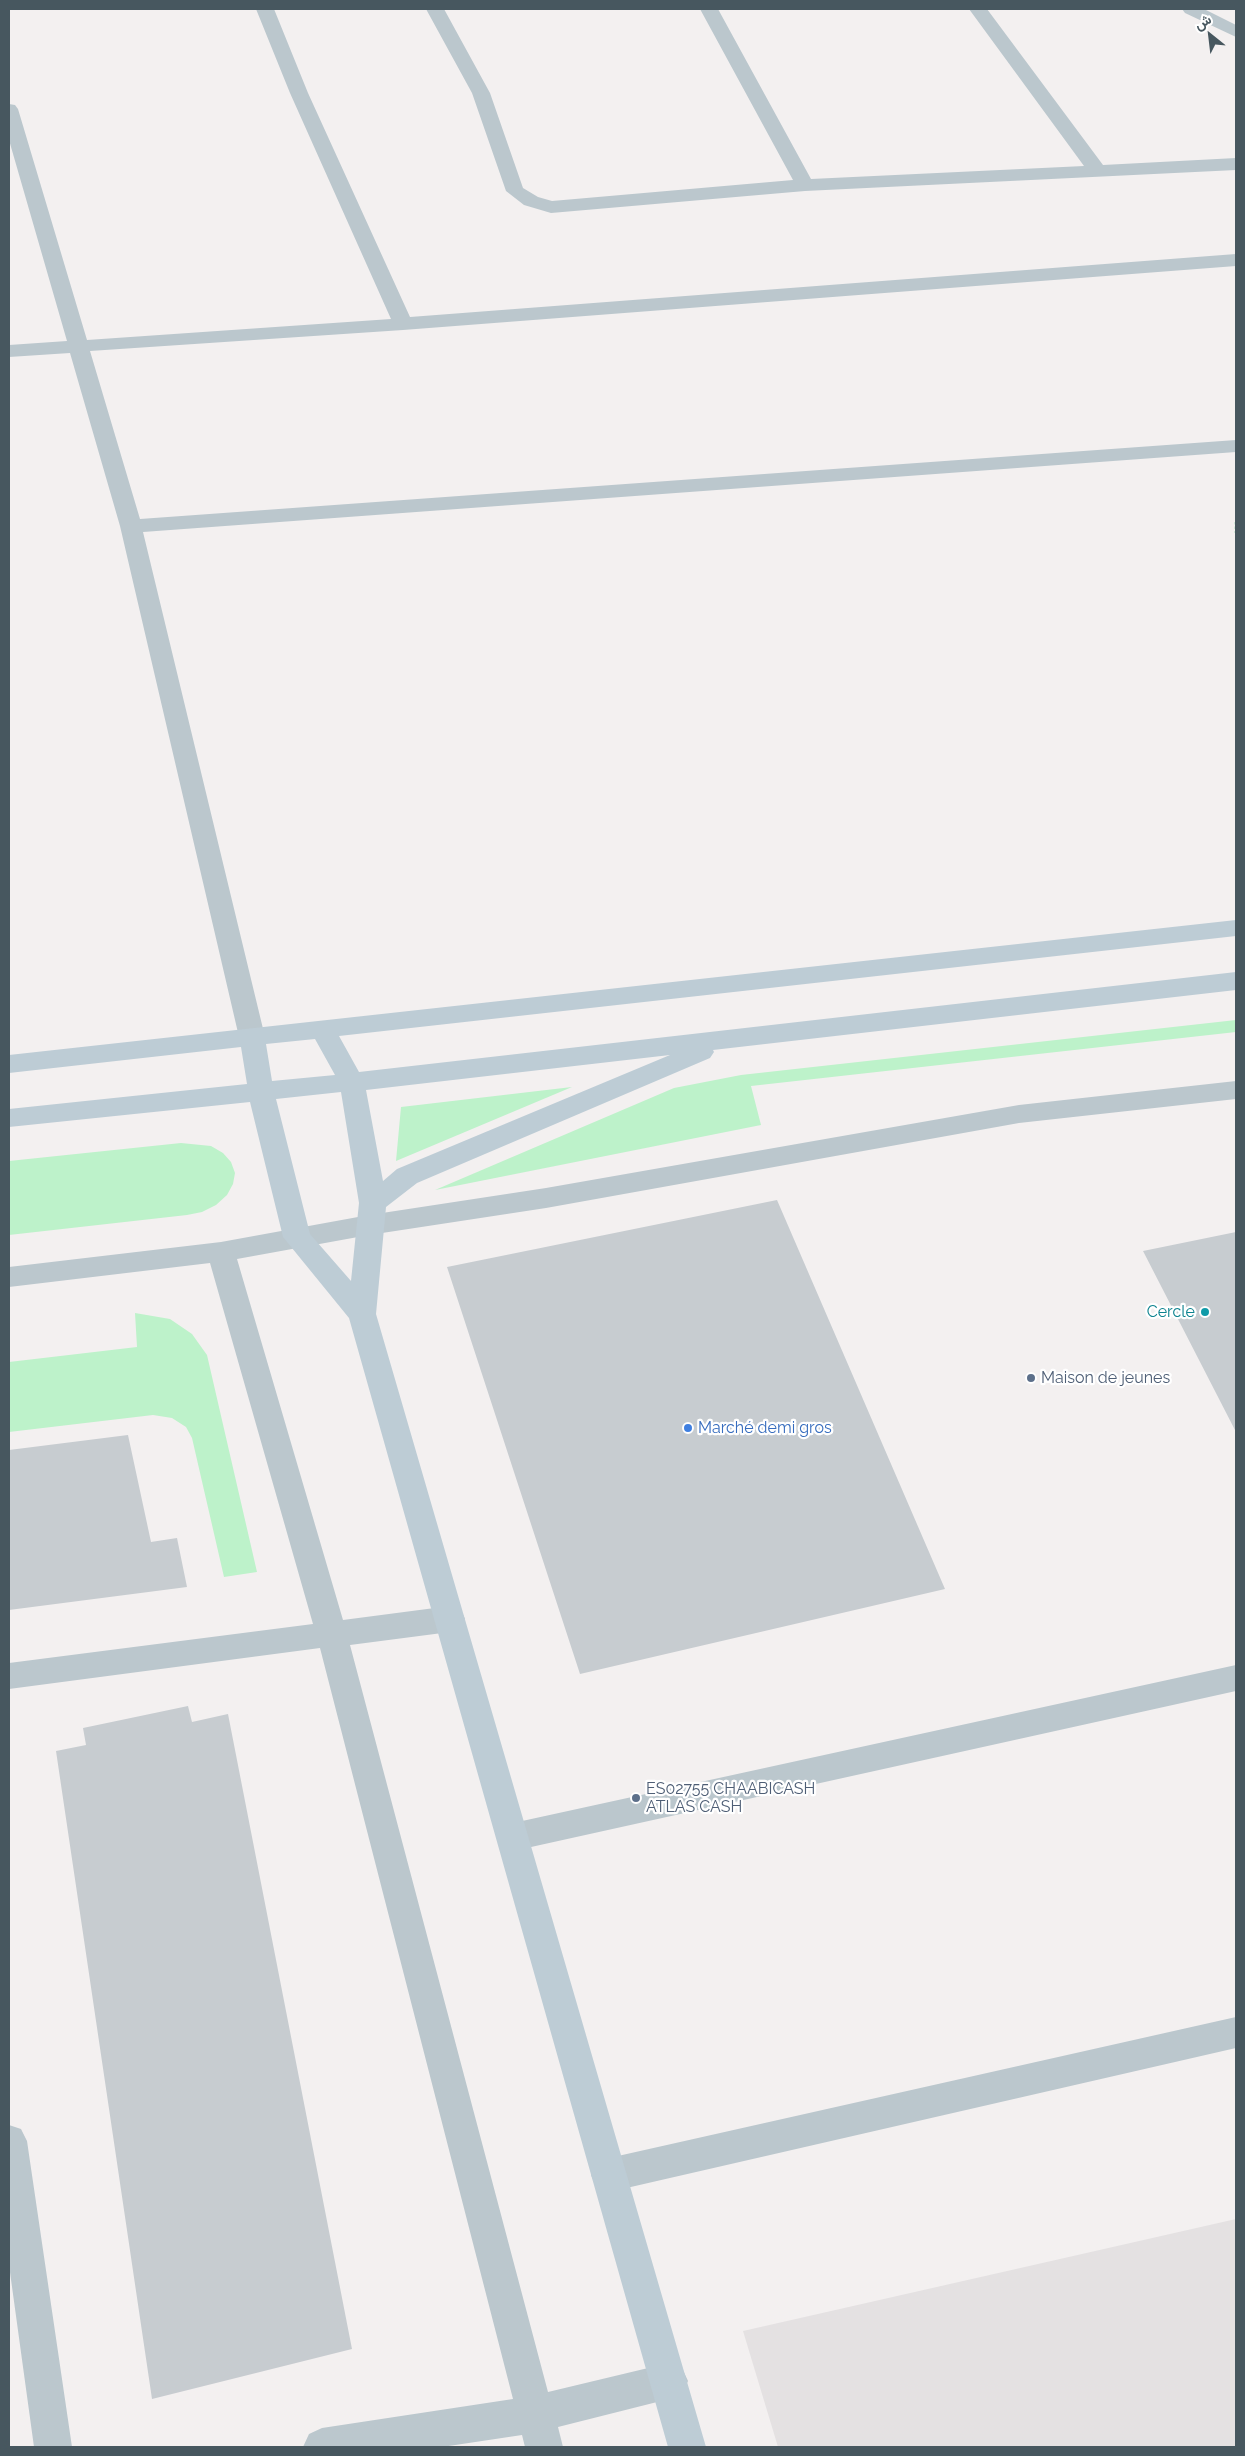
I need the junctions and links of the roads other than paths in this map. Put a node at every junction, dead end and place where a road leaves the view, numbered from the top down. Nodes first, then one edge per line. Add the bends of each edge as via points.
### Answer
1 (265, 9) edge
2 (435, 9) edge
3 (709, 9) edge
4 (978, 9) edge
5 (1191, 9) edge
6 (1236, 32) edge
7 (9, 109) edge
8 (1236, 164) edge
9 (1097, 170) junction
10 (805, 185) junction
11 (1236, 260) edge
12 (403, 324) junction
13 (79, 347) junction
14 (9, 351) edge
15 (1236, 446) edge
16 (131, 526) junction
17 (1236, 928) edge
18 (1236, 981) edge
19 (323, 1031) junction
20 (252, 1037) junction
21 (740, 1037) junction
22 (9, 1064) edge
23 (352, 1082) junction
24 (1236, 1090) edge
25 (261, 1091) junction
26 (9, 1118) edge
27 (371, 1214) junction
28 (297, 1237) junction
29 (221, 1252) junction
30 (9, 1277) edge
31 (362, 1314) junction
32 (450, 1619) junction
33 (332, 1635) junction
34 (9, 1676) edge
35 (1236, 1678) edge
36 (513, 1837) junction
37 (1236, 2032) edge
38 (9, 2141) edge
39 (609, 2175) junction
40 (669, 2381) junction
41 (540, 2431) edge
42 (53, 2447) edge
43 (322, 2447) edge
44 (687, 2447) edge

1 - 12 street via 299,93
2 - 10 street via 481,93 515,191 531,201 551,207
3 - 10 street
4 - 9 street
5 - 6 street
7 - 13 street
8 - 9 street
9 - 10 street
11 - 12 street
12 - 13 street
13 - 14 street
13 - 16 street
15 - 16 street
16 - 20 street
17 - 19 main road
18 - 21 main road
19 - 20 main road
19 - 23 main road
20 - 22 main road
20 - 25 main road
21 - 23 main road
21 - 27 main road via 669,1064 408,1176
23 - 25 main road
23 - 27 main road
24 - 27 street via 1019,1114 546,1198
25 - 26 main road
25 - 28 main road
27 - 28 street
27 - 31 main road
28 - 29 street
28 - 31 main road
29 - 30 street
29 - 33 street
31 - 32 main road
32 - 33 street
32 - 36 main road
33 - 34 street
33 - 41 street
35 - 36 street
36 - 39 main road
37 - 39 street
38 - 42 street
39 - 40 main road
40 - 41 street
40 - 44 main road
41 - 43 street

